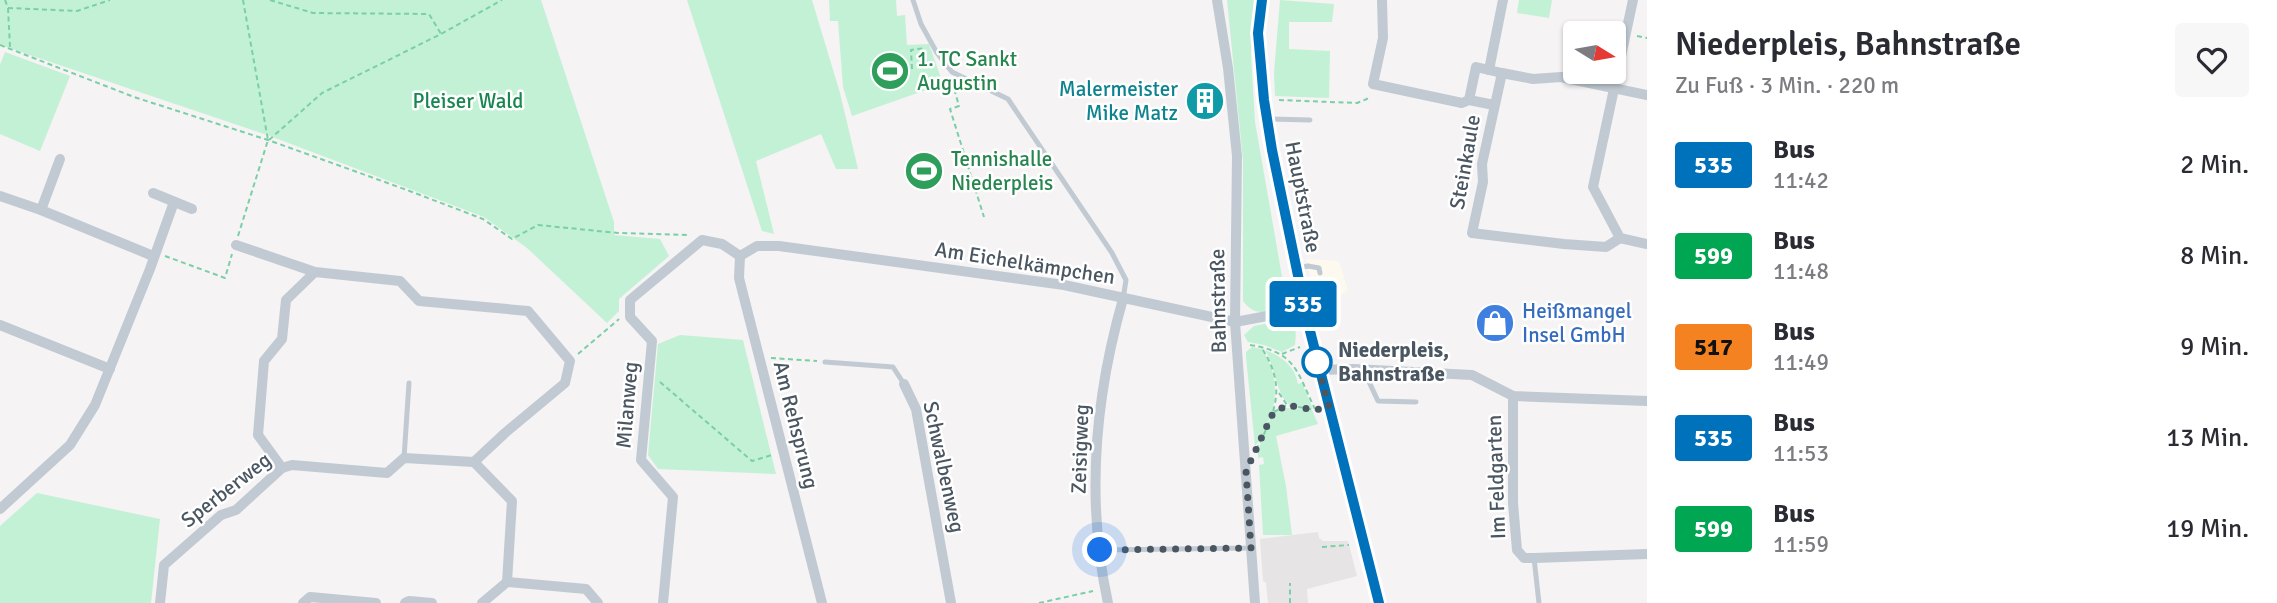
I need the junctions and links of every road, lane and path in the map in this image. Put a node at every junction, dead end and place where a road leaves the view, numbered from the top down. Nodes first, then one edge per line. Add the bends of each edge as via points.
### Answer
1 (5, 0) edge
2 (110, 0) edge
3 (243, 0) edge
4 (270, 0) edge
5 (502, 0) edge
6 (914, 0) edge
7 (1217, 0) edge
8 (1262, 0) edge
9 (1382, 0) edge
10 (1503, 0) edge
11 (1633, 0) edge
12 (8, 8) junction
13 (440, 34) junction
14 (0, 44) edge
15 (933, 47) junction
16 (10, 48) junction
17 (912, 69) dead end
18 (1489, 70) junction
19 (952, 72) junction
20 (1502, 74) junction
21 (1373, 84) junction
22 (1615, 88) junction
23 (1647, 95) edge
24 (1264, 100) junction
25 (1469, 100) junction
26 (1494, 105) junction
27 (1267, 119) junction
28 (1310, 120) dead end
29 (268, 141) junction
30 (60, 159) dead end
31 (153, 193) dead end
32 (0, 196) edge
33 (174, 202) junction
34 (192, 209) dead end
35 (41, 210) junction
36 (984, 217) dead end
37 (698, 235) dead end
38 (1620, 238) junction
39 (1647, 244) edge
40 (236, 245) junction
41 (153, 256) junction
42 (740, 256) junction
43 (1296, 268) junction
44 (315, 272) junction
45 (1320, 273) dead end
46 (1123, 299) junction
47 (630, 300) junction
48 (1327, 300) dead end
49 (1304, 309) junction
50 (1329, 309) dead end
51 (1235, 322) junction
52 (0, 325) edge
53 (1312, 343) junction
54 (1237, 345) junction
55 (1261, 347) junction
56 (1281, 354) junction
57 (759, 357) junction
58 (570, 361) junction
59 (825, 362) joint
60 (110, 369) junction
61 (1363, 369) junction
62 (1319, 370) junction
63 (649, 372) junction
64 (409, 383) dead end
65 (904, 384) joint
66 (1278, 392) junction
67 (1509, 393) junction
68 (1647, 401) edge
69 (1416, 402) dead end
70 (1287, 405) junction
71 (1273, 413) junction
72 (783, 452) junction
73 (404, 458) junction
74 (474, 462) junction
75 (282, 468) junction
76 (1246, 471) junction
77 (0, 509) edge
78 (1364, 543) junction
79 (1322, 547) dead end
80 (1251, 548) junction
81 (1100, 550) junction
82 (1647, 554) edge
83 (1534, 558) junction
84 (506, 582) junction
85 (1290, 583) dead end
86 (1105, 589) junction
87 (160, 603) edge
88 (303, 603) edge
89 (376, 603) edge
90 (405, 603) edge
91 (432, 603) edge
92 (482, 603) edge
93 (598, 603) edge
94 (663, 603) edge
95 (822, 603) edge
96 (951, 603) edge
97 (1039, 603) edge
98 (1108, 603) edge
99 (1255, 603) edge
100 (1290, 603) edge
101 (1379, 603) edge
102 (1539, 603) edge

1 - 12 path
2 - 12 path via 77,11
3 - 29 path
4 - 13 path via 313,13 429,13
5 - 13 path
6 - 15 lane
7 - 51 street, Bahnstraße via 1237,156
8 - 24 main road, Hauptstraße via 1258,33
9 - 21 street via 1383,38
10 - 18 street
11 - 22 street
12 - 16 path
13 - 29 path via 322,93
14 - 16 path
15 - 17 path via 911,50
15 - 19 lane
16 - 29 path via 134,97
18 - 20 street
18 - 25 street via 1476,67
19 - 36 path via 959,106 950,109
19 - 46 lane via 1008,99 1112,253 1125,280
20 - 22 street via 1561,77
20 - 26 street, Steinkaule
21 - 24 path via 1367,99 1357,103
21 - 25 street via 1462,103
22 - 23 street
22 - 38 street via 1593,187
24 - 27 main road, Hauptstraße
25 - 26 street
26 - 38 street, Steinkaule via 1472,233 1606,247
27 - 28 lane
27 - 43 main road, Hauptstraße
29 - 37 path via 483,219 512,239 538,225
29 - 40 path
30 - 35 street
31 - 33 street
32 - 35 street
33 - 34 street
33 - 41 street
35 - 41 street
38 - 39 street
40 - 41 path via 225,278 167,256
40 - 44 street
41 - 60 street
42 - 46 street, Am Eichelkämpchen via 757,246 779,246 1064,285
42 - 47 street via 722,244 702,240
42 - 57 street, Am Rehsprung via 739,278
43 - 45 lane via 1319,268
43 - 49 main road, Hauptstraße
44 - 58 street via 400,281 419,301 528,312
44 - 75 street via 286,300 282,339 264,360 258,435
46 - 51 street, Am Eichelkämpchen
46 - 81 street, Zeisigweg via 1100,404 1096,471
47 - 58 path via 621,318
47 - 63 street, Milanweg via 630,317 652,341
48 - 50 lane
49 - 51 street, Am Eichelkämpchen
49 - 53 main road, Hauptstraße
51 - 54 street, Bahnstraße
52 - 60 street
53 - 56 path
53 - 62 main road, Hauptstraße
54 - 55 path
54 - 76 street, Bahnstraße
55 - 56 path
55 - 66 path
56 - 70 path via 1301,374 1315,410
57 - 59 path
57 - 72 street, Am Rehsprung
58 - 74 street via 565,383
59 - 65 lane, Schwalbenweg via 893,367
60 - 77 street via 70,445
61 - 62 street
61 - 67 street via 1472,375
61 - 69 lane via 1378,401
62 - 78 main road, Hauptstraße
63 - 72 path via 752,461
63 - 94 street, Milanweg via 641,460 673,497
64 - 73 lane
65 - 96 street, Schwalbenweg via 916,409
66 - 70 path
66 - 71 path
67 - 68 street
67 - 83 street, Im Feldgarten via 1517,550 1524,558
70 - 71 path
71 - 76 path
72 - 95 street, Am Rehsprung
73 - 74 street, Sperberweg
73 - 75 street, Sperberweg via 387,473
74 - 84 street via 512,501
75 - 87 street, Sperberweg via 164,565
76 - 80 street, Bahnstraße
78 - 79 path
78 - 101 main road, Hauptstraße
80 - 81 lane
80 - 99 street, Bahnstraße
81 - 86 street, Zeisigweg
82 - 83 street, Im Feldgarten
83 - 102 lane
84 - 92 street
84 - 93 street via 586,589
85 - 100 path
86 - 97 path
86 - 98 street, Zeisigweg
88 - 89 street via 310,597
90 - 91 street

